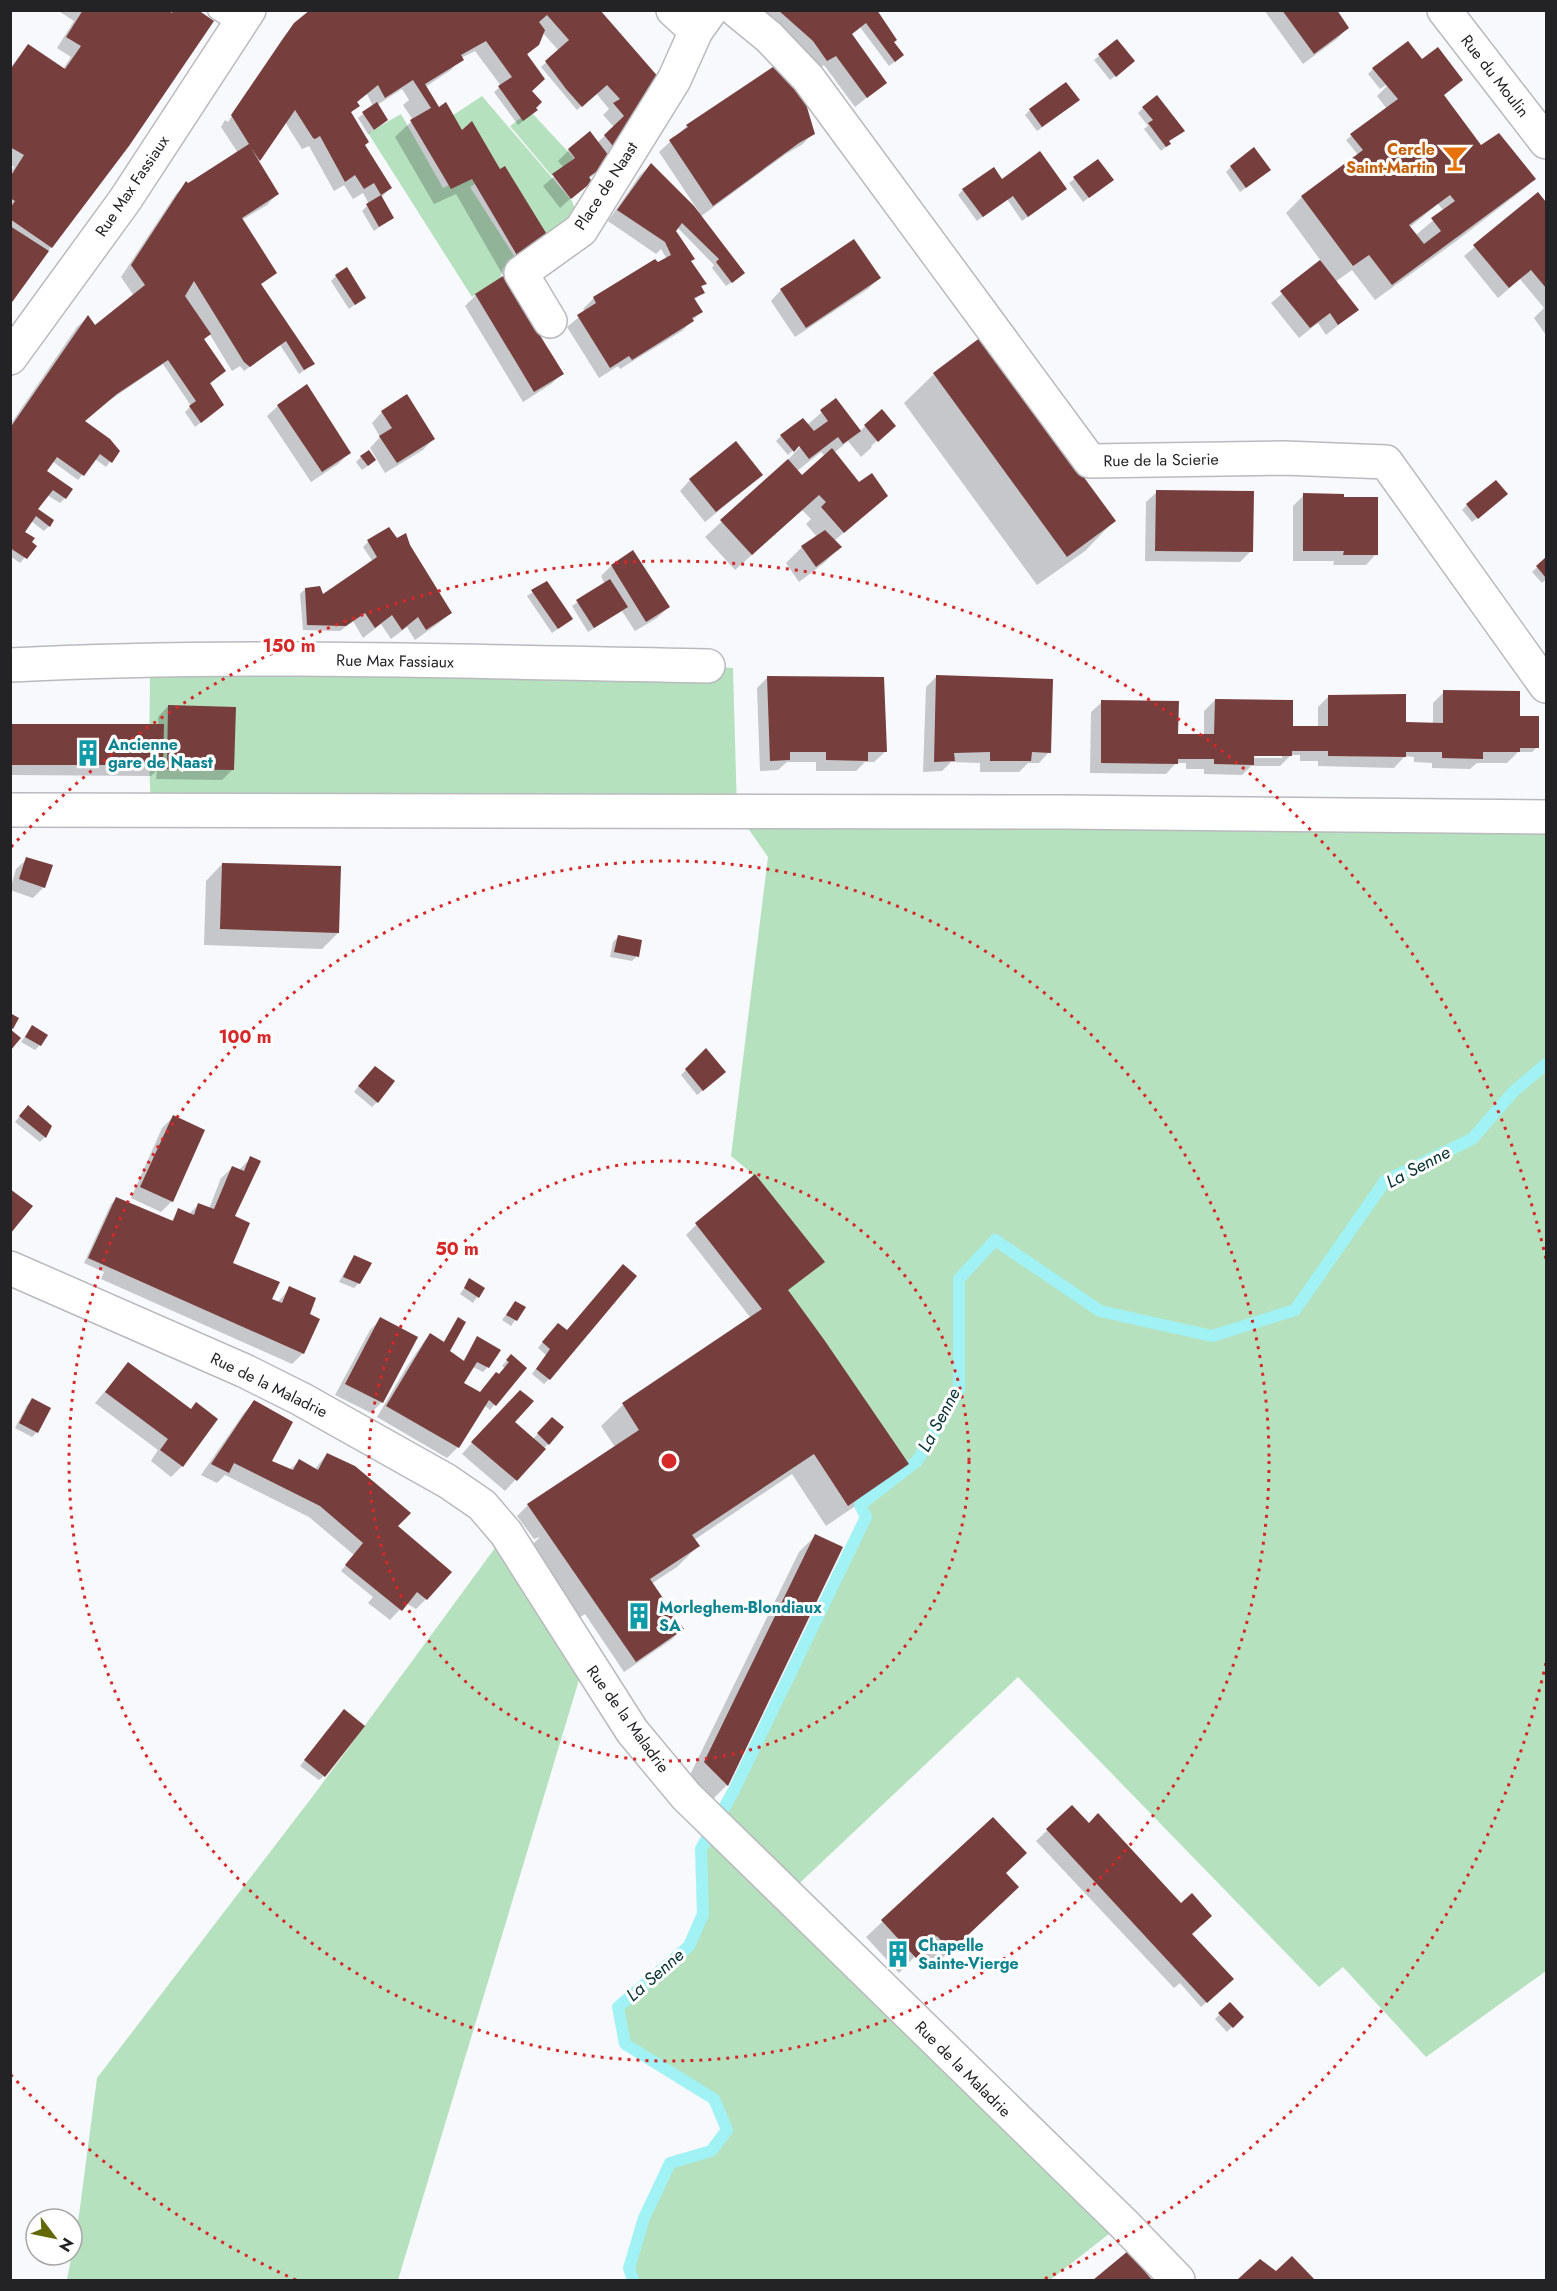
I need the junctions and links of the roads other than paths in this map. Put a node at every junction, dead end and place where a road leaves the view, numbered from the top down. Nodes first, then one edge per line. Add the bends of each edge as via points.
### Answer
1 (736, 10) edge
2 (1444, 10) edge
3 (235, 15) edge
4 (693, 17) edge
5 (1546, 141) edge
6 (550, 321) dead end
7 (10, 358) edge
8 (10, 665) edge
9 (708, 666) dead end
10 (1546, 686) edge
11 (10, 810) edge
12 (1546, 816) edge
13 (10, 1268) edge
14 (1178, 2280) edge

1 - 10 street, Rue de la Scierie via 769,37 808,78 1090,461 1284,458 1386,462
2 - 5 street, Rue du Moulin
3 - 7 street, Rue Max Fassiaux via 124,200
4 - 6 street, Place de Naast via 674,80 581,230 521,273
8 - 9 street, Rue Max Fassiaux via 233,658
11 - 12 street
13 - 14 street, Rue de la Maladrie via 301,1399 405,1456 482,1505 506,1533 632,1731 686,1796

